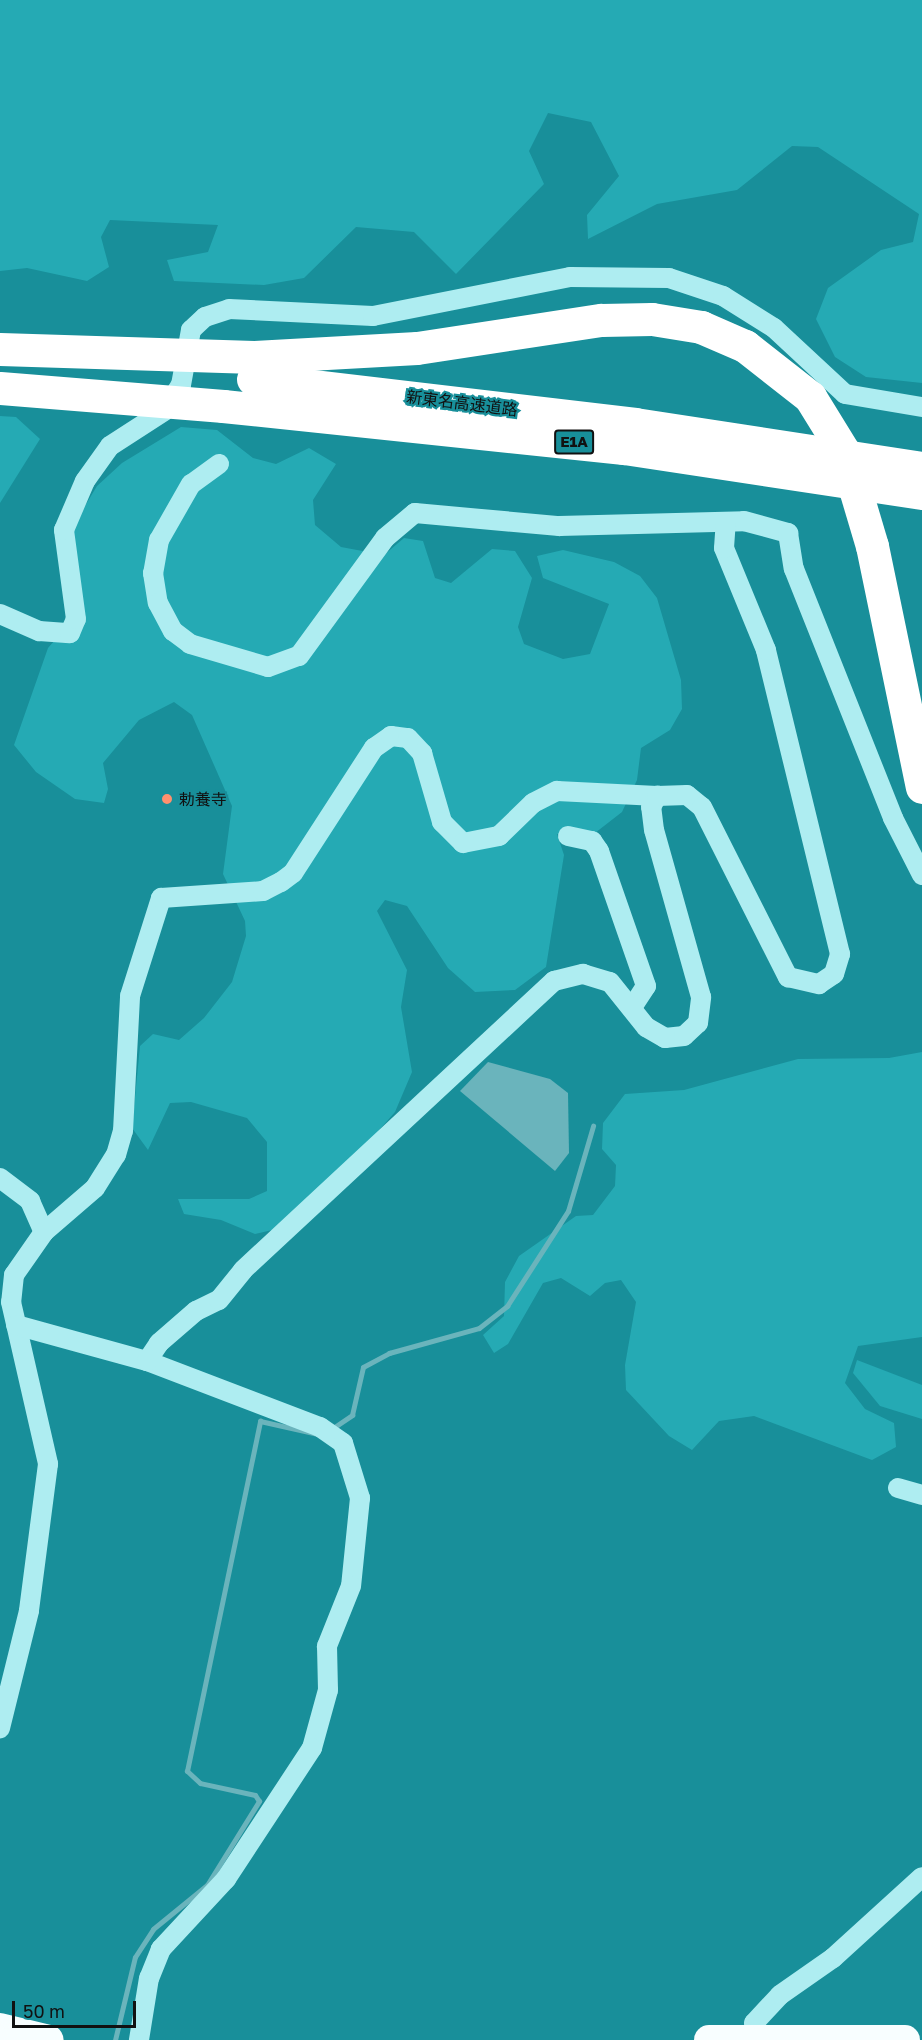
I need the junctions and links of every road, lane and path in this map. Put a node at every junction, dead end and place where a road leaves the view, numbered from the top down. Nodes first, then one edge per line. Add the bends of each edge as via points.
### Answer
1 (0, 349) edge
2 (0, 359) edge
3 (254, 368) junction
4 (0, 388) edge
5 (922, 408) edge
6 (219, 464) dead end
7 (922, 468) edge
8 (922, 493) edge
9 (726, 522) junction
10 (0, 614) edge
11 (922, 787) edge
12 (657, 796) junction
13 (568, 836) dead end
14 (922, 875) edge
15 (633, 1006) junction
16 (0, 1178) edge
17 (44, 1232) junction
18 (16, 1325) junction
19 (147, 1361) junction
20 (898, 1488) dead end
21 (922, 1495) edge
22 (0, 1728) edge
23 (922, 1877) edge
24 (0, 2028) edge
25 (49, 2040) edge
26 (139, 2040) edge
27 (708, 2040) edge
28 (755, 2040) edge
29 (905, 2040) edge

1 - 3 highway, bridge
2 - 3 highway, 新東名高速道路 / E1A
3 - 7 highway, 新東名高速道路 / E1A
3 - 11 highway, bridge via 602,320 652,319 701,327 767,359 810,397 844,452 872,546
4 - 8 highway, 新東名高速道路 / E1A, bridge via 224,405 624,448
5 - 10 street via 845,394 774,327 723,296 669,278 570,277 373,316 229,309 206,317 191,330 181,385 164,411 110,446 85,481 64,530 75,619 70,633 39,631
6 - 9 street via 191,484 159,540 153,573 158,603 173,631 190,644 268,667 299,656 406,515 559,526
9 - 12 street via 724,548 766,650 840,954 834,974 819,984 788,977 702,807 687,795
9 - 14 street via 758,523 788,533 798,580 893,818
12 - 15 street via 651,807 654,830 702,1017 684,1035 665,1038 646,1027
12 - 17 street via 557,791 533,803 499,836 463,843 442,822 422,753 408,738 391,736 374,748 293,873 281,882 263,891 161,898 130,996 123,1131 116,1155 94,1188
13 - 15 street via 592,841 599,851 646,986
15 - 19 street via 610,982 595,976 573,975 547,986 243,1270 219,1300 196,1311
16 - 17 street via 30,1201
17 - 18 street via 14,1275 11,1302
18 - 19 street
18 - 22 street via 44,1435 47,1499 29,1611
19 - 26 street via 328,1432 360,1498 351,1586 327,1646 328,1690 312,1748 216,1892 161,1948 149,1978
20 - 21 street
23 - 28 street via 833,1958 780,1995 754,2023
24 - 25 main road
27 - 28 main road
28 - 29 main road

